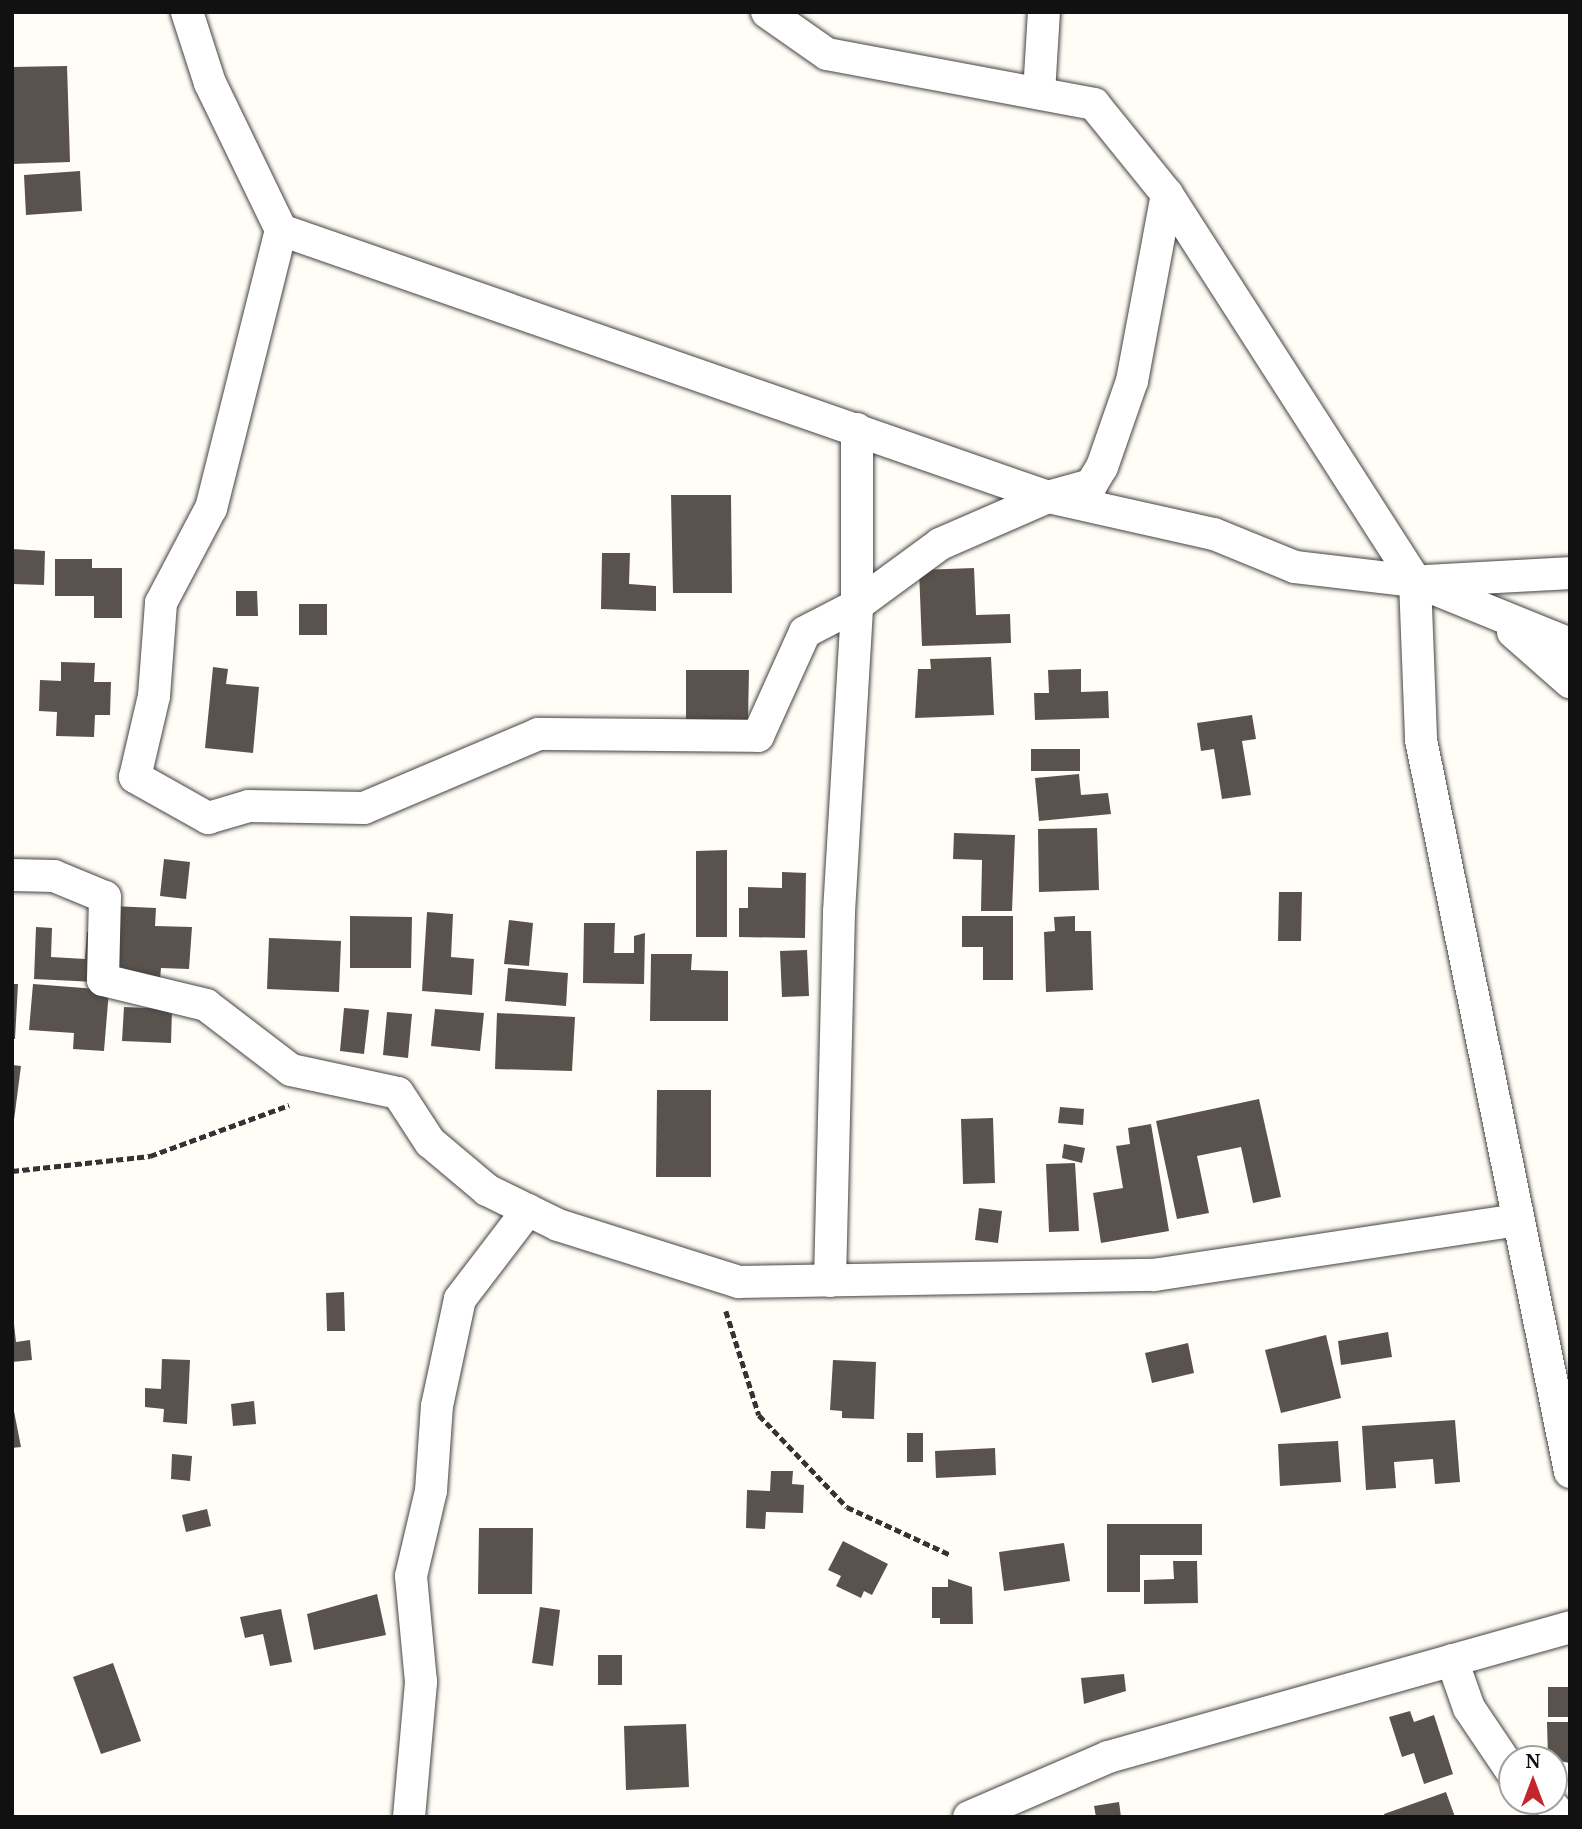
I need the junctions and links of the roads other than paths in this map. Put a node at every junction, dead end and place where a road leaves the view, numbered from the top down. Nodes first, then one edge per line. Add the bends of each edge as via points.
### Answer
1 (187, 12) edge
2 (768, 12) edge
3 (1044, 12) edge
4 (1040, 93) junction
5 (1167, 194) junction
6 (281, 230) junction
7 (857, 429) junction
8 (1048, 498) junction
9 (1570, 573) edge
10 (1415, 581) junction
11 (857, 605) junction
12 (1493, 613) junction
13 (1570, 644) edge
14 (1570, 682) edge
15 (12, 875) edge
16 (528, 1210) junction
17 (1516, 1220) junction
18 (830, 1281) junction
19 (1570, 1472) edge
20 (1570, 1627) edge
21 (1451, 1660) junction
22 (1498, 1751) edge
23 (409, 1817) edge
24 (969, 1817) edge

1 - 6 street via 210,83
2 - 4 street via 827,54
3 - 4 street
4 - 5 street via 1094,104
5 - 8 street via 1132,381 1102,467 1091,485
5 - 10 street
6 - 7 street
6 - 11 street via 211,508 161,603 154,696 135,777 208,818 250,806 364,808 538,734 758,736 805,632
7 - 8 street
7 - 11 street
8 - 10 street via 1214,534 1295,567
8 - 11 street via 940,544
9 - 10 street
10 - 12 street
10 - 17 street via 1421,740
11 - 18 street via 839,912
12 - 13 street
12 - 14 street
15 - 16 street via 54,876 105,897 103,980 206,1005 291,1070 398,1093 430,1142 487,1190
16 - 18 street via 739,1282
16 - 23 street via 460,1298 442,1380 431,1491 411,1576 421,1682
17 - 18 street via 1154,1275
17 - 19 street
20 - 21 street
21 - 22 street via 1469,1708
21 - 24 street via 1108,1757

